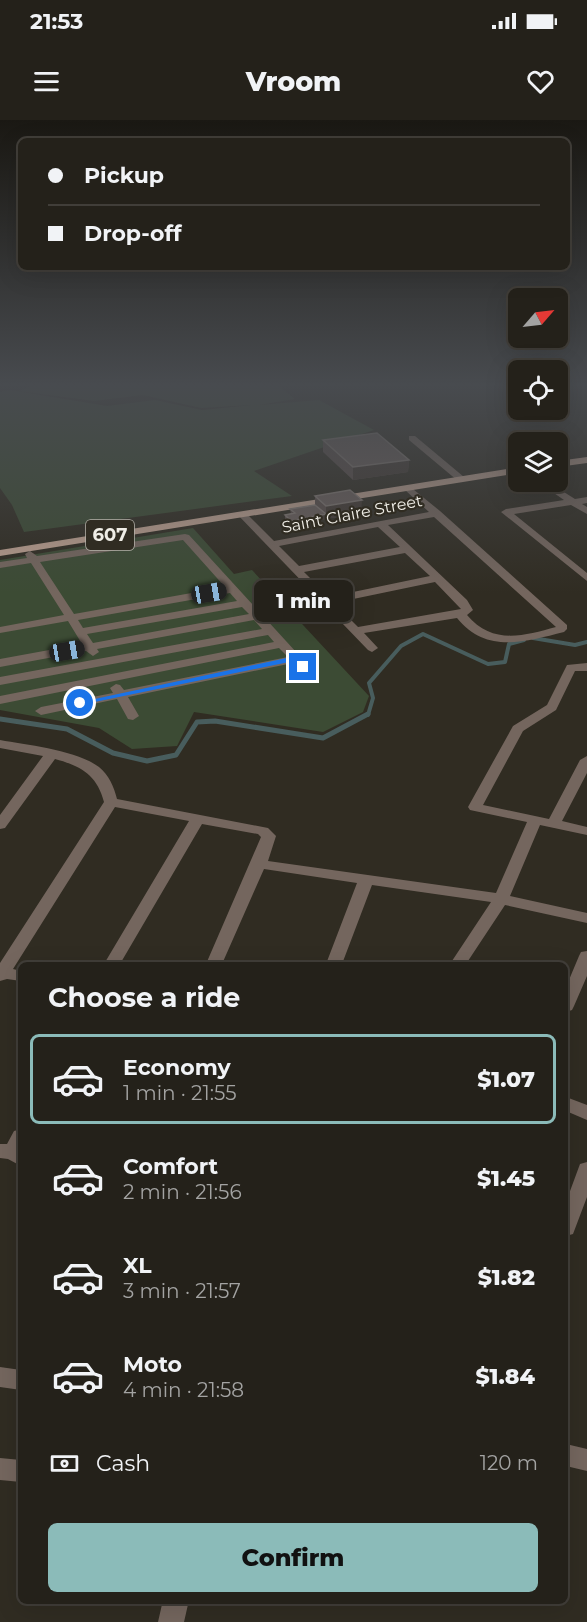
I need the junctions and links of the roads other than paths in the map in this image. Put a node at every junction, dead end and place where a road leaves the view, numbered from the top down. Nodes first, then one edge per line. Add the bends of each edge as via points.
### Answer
1 (430, 453) edge
2 (587, 460) edge
3 (568, 463) edge
4 (508, 472) edge
5 (461, 479) junction
6 (408, 488) junction
7 (558, 492) edge
8 (587, 500) edge
9 (573, 502) junction
10 (587, 511) edge
11 (437, 513) junction
12 (242, 514) junction
13 (381, 524) junction
14 (272, 544) junction
15 (27, 549) junction
16 (408, 549) junction
17 (0, 553) edge
18 (34, 560) junction
19 (0, 566) edge
20 (296, 570) junction
21 (437, 578) junction
22 (587, 578) edge
23 (232, 589) junction
24 (326, 601) junction
25 (246, 603) junction
26 (460, 614) junction
27 (257, 616) junction
28 (71, 618) junction
29 (0, 630) edge
30 (270, 630) junction
31 (355, 631) junction
32 (80, 632) junction
33 (282, 644) junction
34 (89, 646) junction
35 (372, 648) dead end
36 (0, 663) edge
37 (100, 663) junction
38 (587, 667) edge
39 (110, 678) junction
40 (0, 681) edge
41 (120, 695) junction
42 (0, 700) edge
43 (41, 711) dead end
44 (133, 716) dead end
45 (0, 744) edge
46 (52, 754) junction
47 (587, 760) edge
48 (111, 802) junction
49 (536, 819) junction
50 (197, 820) junction
51 (554, 823) junction
52 (0, 825) edge
53 (587, 831) edge
54 (259, 864) junction
55 (366, 880) junction
56 (501, 899) junction
57 (587, 918) edge
58 (587, 956) edge
59 (113, 962) edge
60 (215, 962) edge
61 (335, 962) edge
62 (460, 962) edge
63 (1, 973) edge
64 (18, 976) edge
65 (568, 1001) edge
66 (568, 1105) edge
67 (587, 1113) edge
68 (587, 1169) edge
69 (568, 1222) edge
70 (0, 1377) edge
71 (18, 1380) edge
72 (568, 1455) edge
73 (587, 1460) edge
74 (0, 1469) edge
75 (18, 1472) edge
76 (175, 1604) edge
77 (171, 1622) edge

1 - 5 street
2 - 3 main road
4 - 5 main road, 607
5 - 6 main road, 607
6 - 11 street
6 - 12 main road, 607
7 - 9 street
8 - 9 street
9 - 10 street
9 - 22 street via 506,512
11 - 13 street, Saint Claire Street
11 - 26 street via 563,627 503,641 477,630
12 - 14 street
12 - 15 main road, 607
13 - 14 street, Saint Claire Street
13 - 16 street
14 - 20 street
15 - 17 main road, 607
15 - 18 street
16 - 20 street
16 - 21 street
18 - 19 street
18 - 23 street via 185,537
18 - 28 street
20 - 24 street
21 - 24 street
21 - 26 street via 463,602 467,610
23 - 25 street
23 - 28 street
24 - 31 street
25 - 27 street
25 - 32 street
26 - 31 street
27 - 30 street
27 - 34 street
28 - 29 street
28 - 32 street
30 - 33 street
30 - 37 street
31 - 35 street
32 - 34 street
33 - 39 street
33 - 41 street via 300,663
34 - 36 street
34 - 37 street
37 - 39 street
37 - 40 street
38 - 49 street via 571,668 552,707 518,729 475,807
39 - 41 street
39 - 42 street
41 - 43 street
41 - 44 street
45 - 46 street
46 - 48 street via 92,769 107,786
46 - 52 street
47 - 51 street
48 - 50 street
48 - 63 street
49 - 51 street
49 - 56 street
50 - 54 street via 264,831 269,836
50 - 59 street
51 - 53 street
54 - 55 street
54 - 60 street
55 - 56 street
55 - 61 street
56 - 57 street
56 - 62 street
58 - 65 street
63 - 64 street
66 - 67 street
68 - 69 street
70 - 71 street
72 - 73 street
74 - 75 street
76 - 77 street

